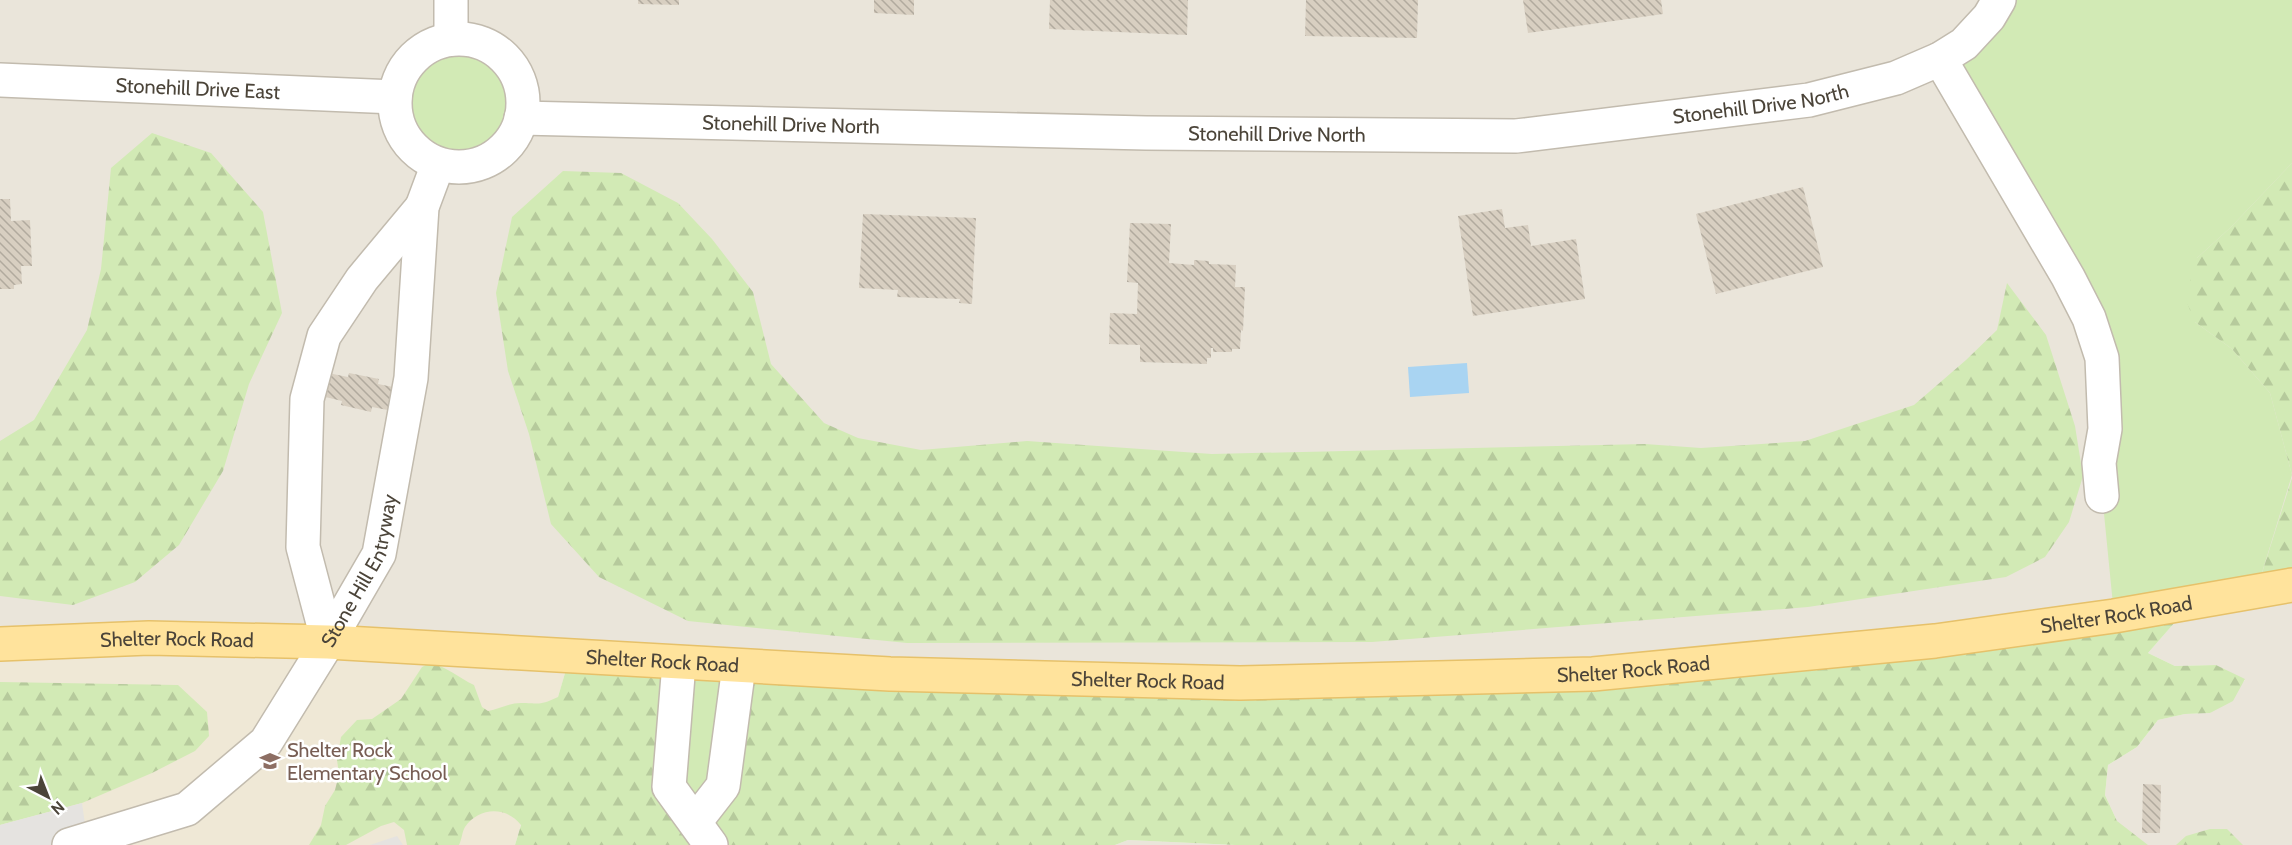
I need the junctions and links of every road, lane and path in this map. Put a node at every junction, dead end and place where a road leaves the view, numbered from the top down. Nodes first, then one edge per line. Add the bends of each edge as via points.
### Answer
1 (451, 0) edge
2 (1999, 0) edge
3 (451, 39) junction
4 (1940, 58) junction
5 (0, 80) edge
6 (395, 97) junction
7 (521, 118) junction
8 (438, 164) junction
9 (422, 207) junction
10 (2102, 496) dead end
11 (2292, 585) edge
12 (328, 642) junction
13 (0, 644) edge
14 (679, 663) junction
15 (739, 666) junction
16 (703, 834) edge
17 (69, 845) edge

1 - 3 street
2 - 4 street, Stonehill Drive North via 1964,44
3 - 6 street via 412,58 400,76
3 - 7 street via 471,40 507,60 518,78 523,98
4 - 7 street, Stonehill Drive North via 1896,78 1809,100 1516,135 1146,133
4 - 10 street via 2089,318 2102,358
5 - 6 street, Stonehill Drive East
6 - 8 street via 396,119 405,138 419,154
7 - 8 street via 513,137 480,164 459,168
8 - 9 street, Stone Hill Entryway
9 - 12 street, Stone Hill Entryway via 411,378 379,554
9 - 12 street, Stone Hill Entryway via 362,279 324,336 307,399 303,547
11 - 15 main road, Shelter Rock Road via 2114,616 1935,641 1593,674 1240,683
12 - 13 main road, Shelter Rock Road via 149,638
12 - 14 main road, Shelter Rock Road
12 - 17 street via 266,742 187,809
14 - 15 main road, Shelter Rock Road
14 - 16 street via 669,787
15 - 16 street via 723,786

